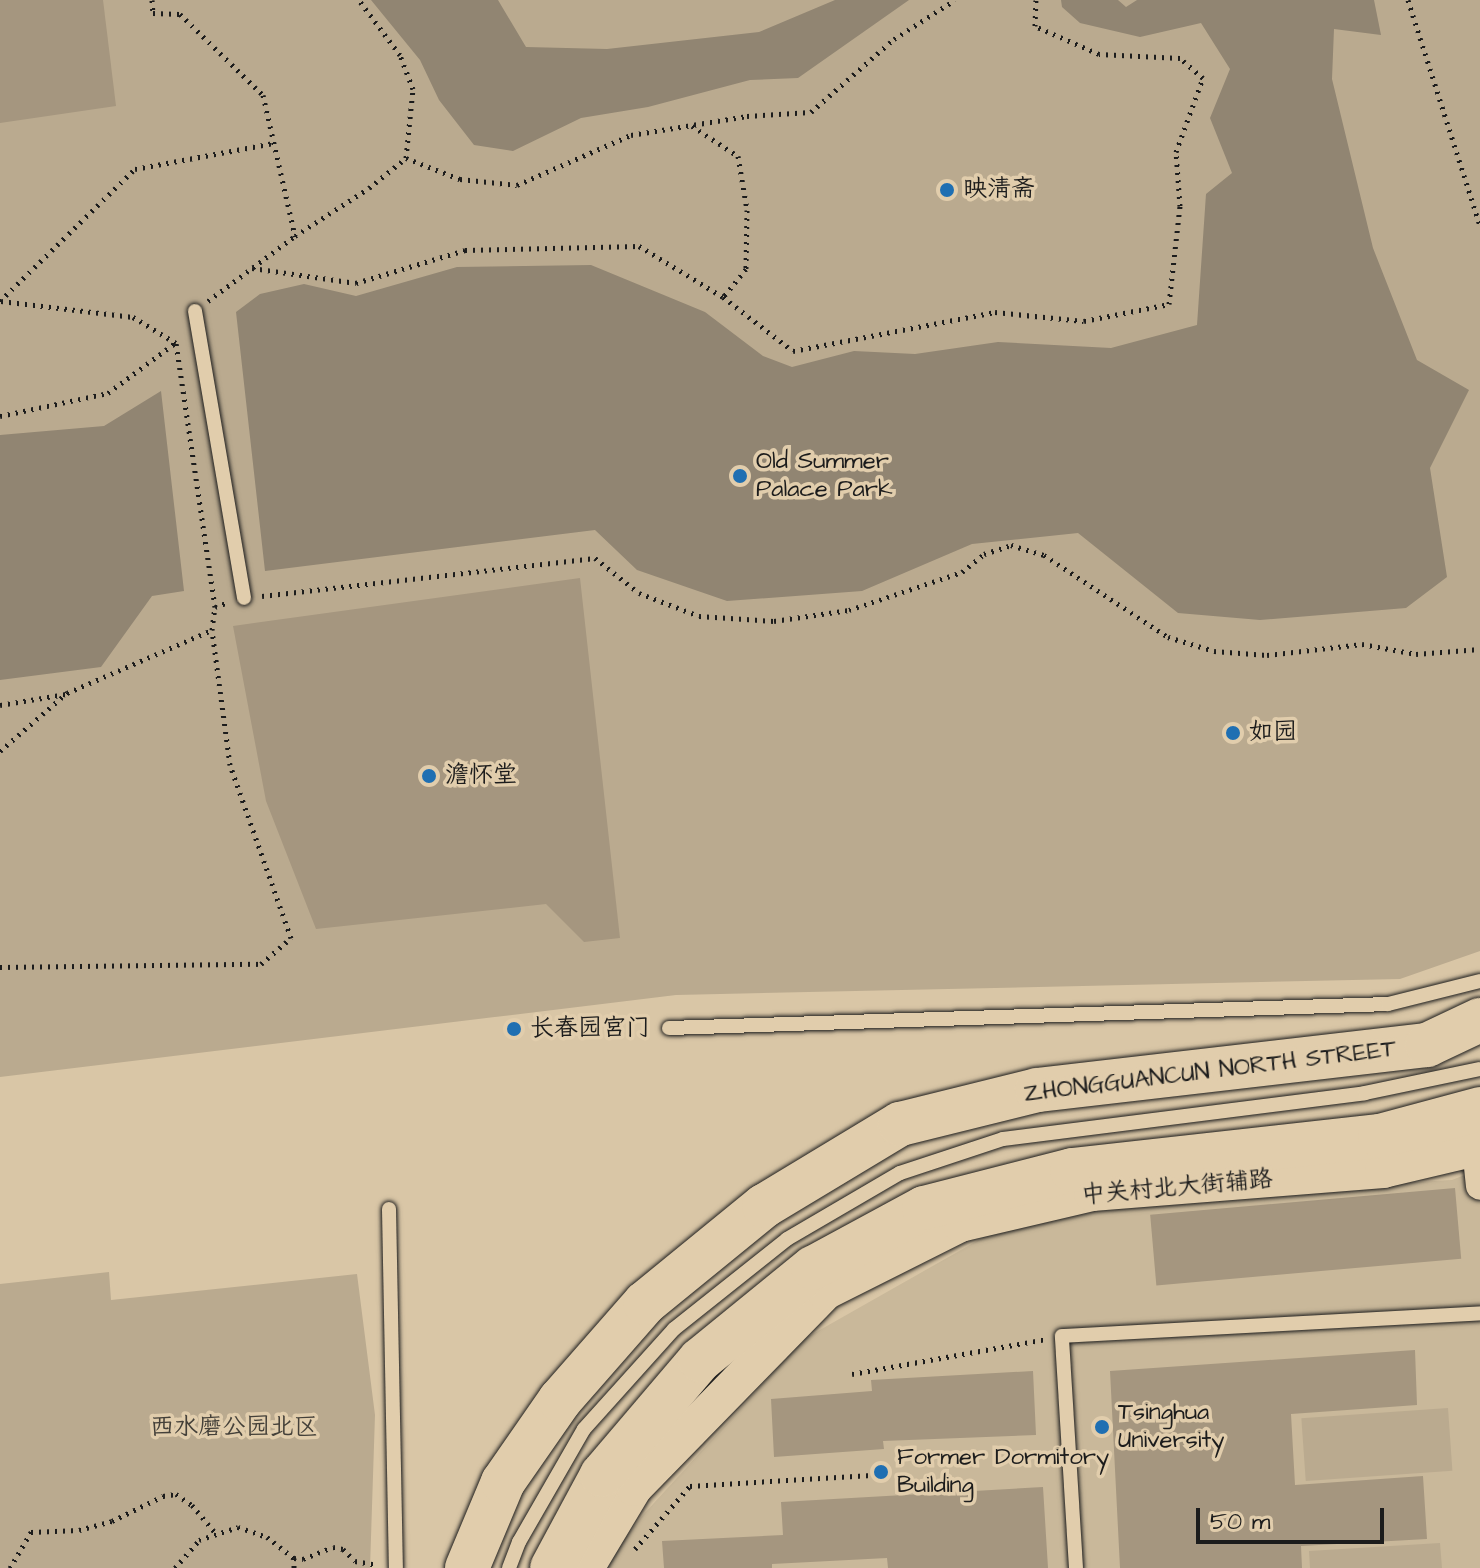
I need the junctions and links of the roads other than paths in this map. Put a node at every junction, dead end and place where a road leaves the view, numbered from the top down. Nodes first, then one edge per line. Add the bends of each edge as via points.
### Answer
1 (195, 311) road end
2 (244, 598) road end
3 (1480, 981) edge
4 (1480, 1020) edge
5 (669, 1028) dead end
6 (1480, 1069) edge
7 (1477, 1130) edge
8 (1480, 1186) edge
9 (389, 1209) dead end
10 (1480, 1313) edge
11 (396, 1568) edge
12 (467, 1568) edge
13 (509, 1568) edge
14 (552, 1568) edge
15 (586, 1568) edge
16 (1076, 1568) edge

1 - 2 lane
3 - 5 lane via 1388,1004
4 - 12 main road, ZHONGGUANCUN NORTH STREET via 1427,1045 1037,1090 900,1124 764,1206 645,1303 560,1400 503,1482
6 - 13 lane, ZHONGGUANCUN NORTH STREET via 1365,1093 1003,1139 900,1173 787,1239 674,1329 584,1429
7 - 8 street
7 - 14 main road via 1072,1170 924,1208 813,1268 700,1360 602,1475
7 - 15 street, 中关村北大街辅路 via 1383,1170 1092,1193 960,1224 825,1292 634,1488
9 - 11 lane
10 - 16 lane via 1062,1336

